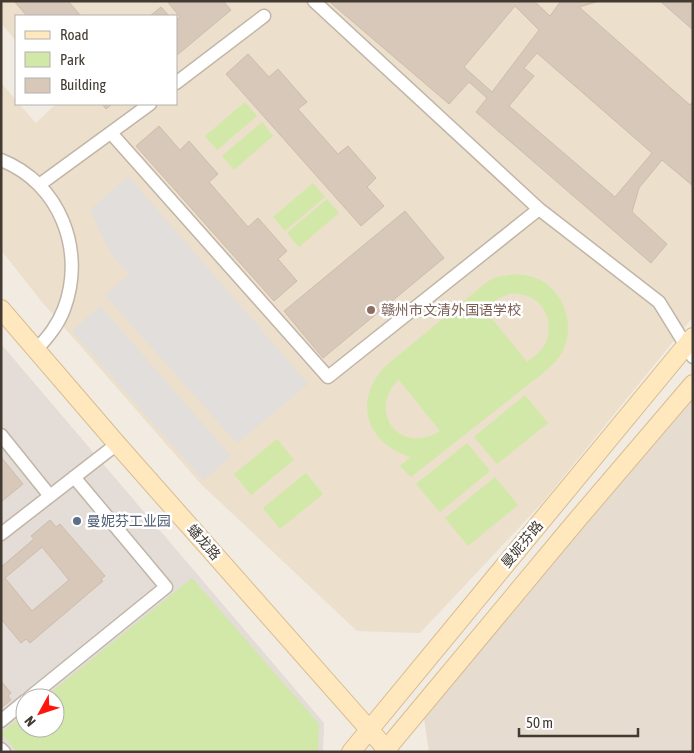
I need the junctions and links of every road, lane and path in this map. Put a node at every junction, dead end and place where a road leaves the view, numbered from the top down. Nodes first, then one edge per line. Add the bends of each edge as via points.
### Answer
1 (314, 1) edge
2 (264, 16) dead end
3 (178, 82) edge
4 (149, 105) edge
5 (111, 133) junction
6 (1, 160) edge
7 (39, 185) junction
8 (539, 209) junction
9 (1, 309) edge
10 (690, 347) edge
11 (36, 350) junction
12 (693, 384) edge
13 (1, 435) edge
14 (117, 444) junction
15 (74, 477) junction
16 (50, 496) junction
17 (1, 534) edge
18 (41, 688) edge
19 (15, 709) edge
20 (1, 720) edge
21 (369, 729) junction
22 (1, 749) edge
23 (387, 751) edge
24 (4, 752) edge
25 (351, 752) edge

1 - 8 street
2 - 3 street
4 - 5 street
5 - 7 street
5 - 8 street via 328,377
6 - 7 street via 21,169
7 - 11 street via 62,217 70,240 73,264 64,311
8 - 10 street via 659,302
9 - 11 main road, 蟠龙路
10 - 21 main road, 曼妮芬路
11 - 14 main road, 蟠龙路
12 - 23 main road, 曼妮芬路
13 - 16 street
14 - 15 street
14 - 21 main road, 蟠龙路
15 - 16 street
15 - 18 street via 166,587
16 - 17 street
19 - 20 street
21 - 23 main road, 蟠龙路
21 - 25 main road, 曼妮芬路
22 - 24 street

